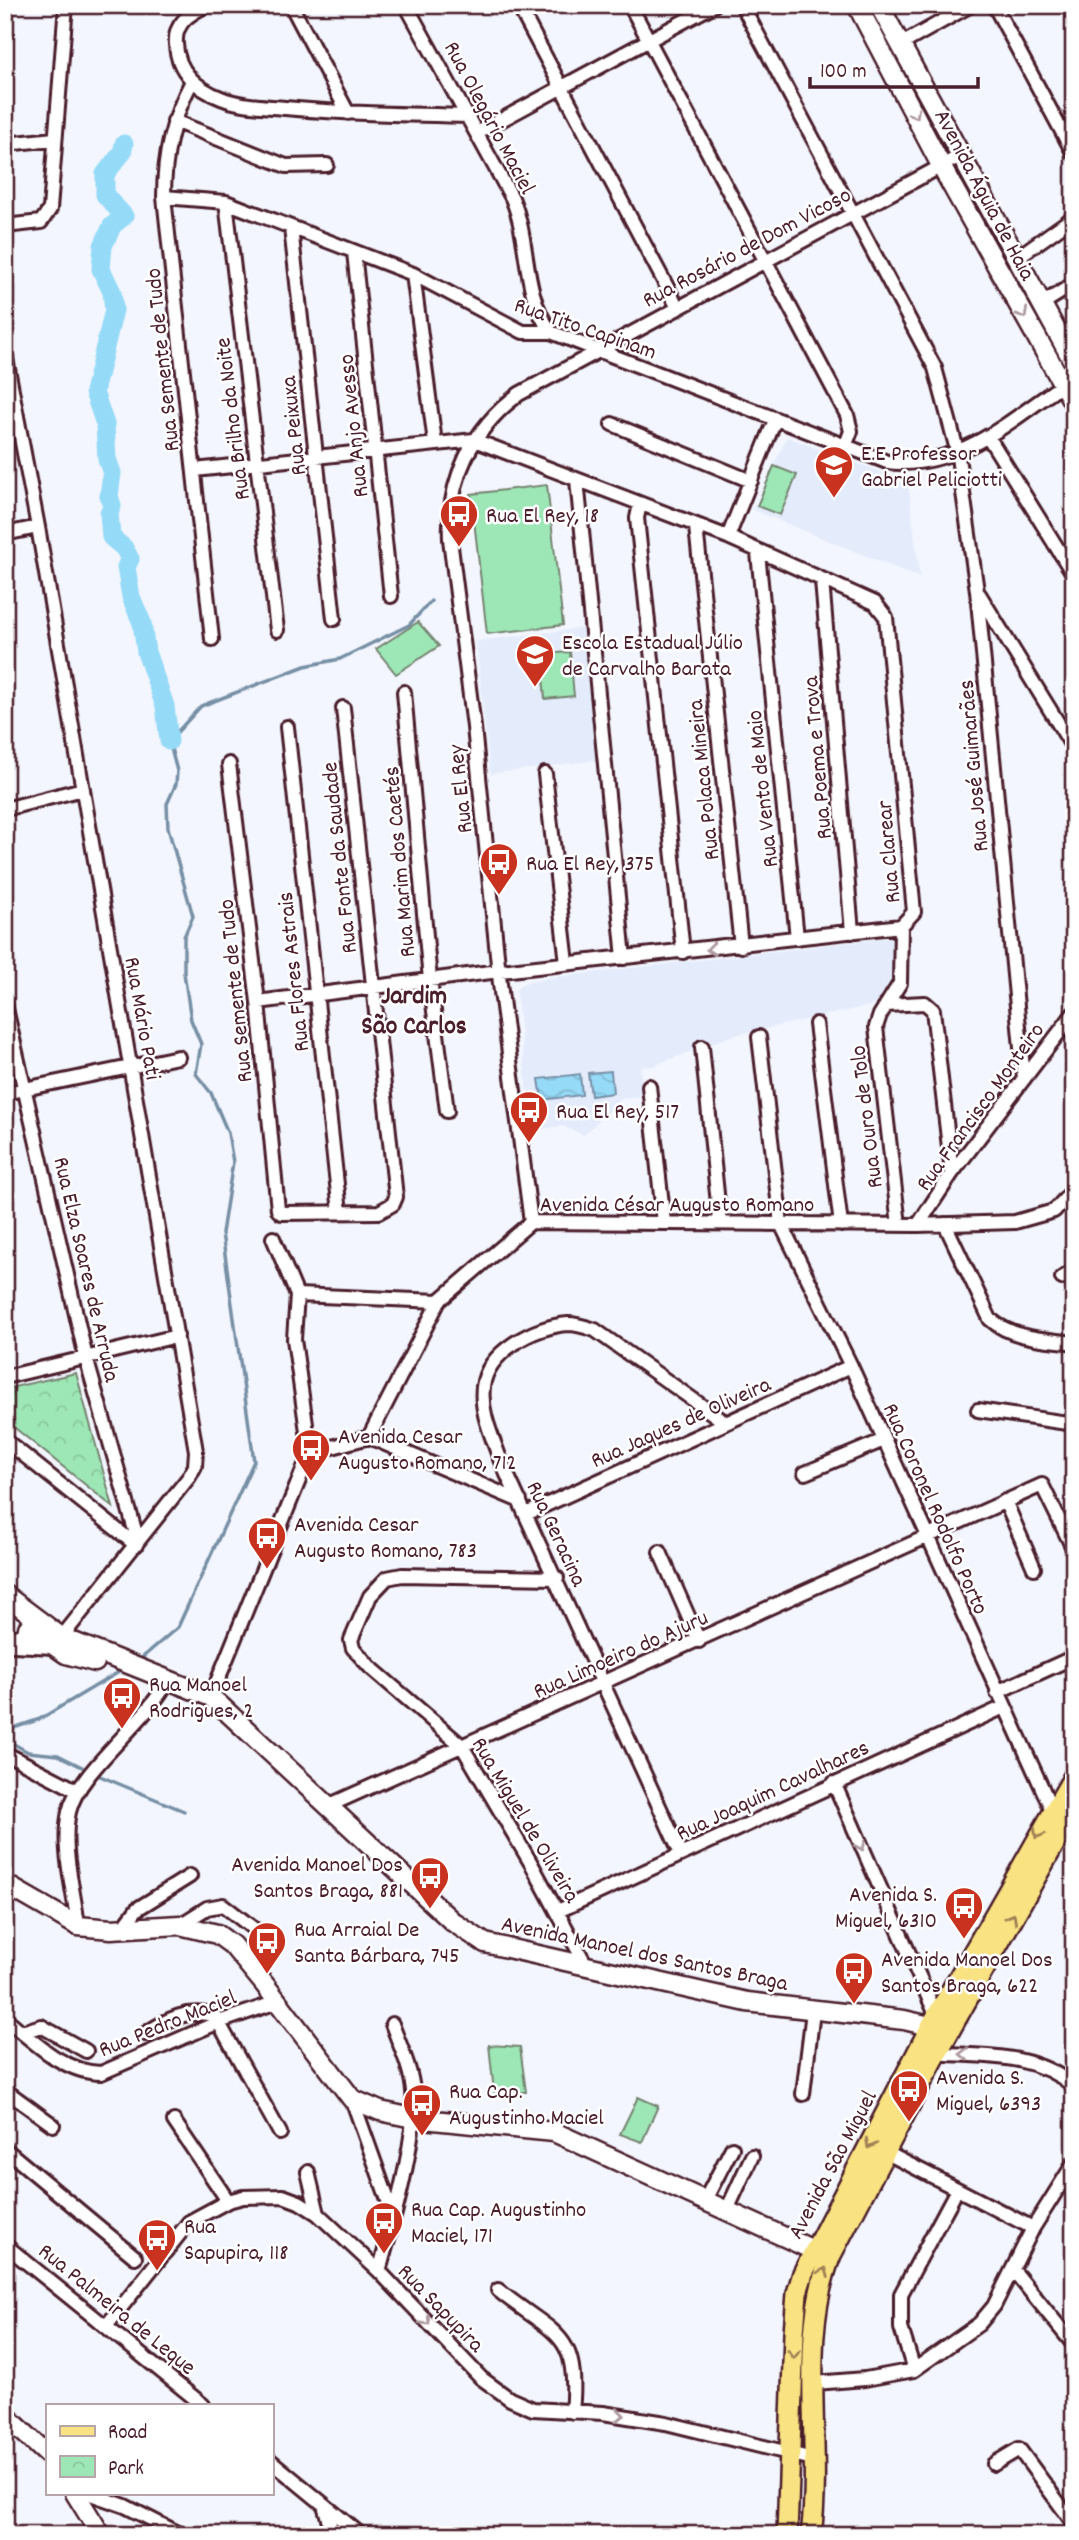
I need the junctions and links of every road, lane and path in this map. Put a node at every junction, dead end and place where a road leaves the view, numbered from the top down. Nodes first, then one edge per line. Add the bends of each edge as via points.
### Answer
1 (66, 5) edge
2 (207, 5) edge
3 (291, 5) edge
4 (406, 5) edge
5 (518, 5) edge
6 (630, 5) edge
7 (714, 5) edge
8 (742, 5) edge
9 (857, 5) edge
10 (865, 5) edge
11 (879, 5) edge
12 (971, 5) edge
13 (994, 5) edge
14 (649, 40) junction
15 (891, 49) junction
16 (192, 81) junction
17 (561, 88) junction
18 (348, 113) junction
19 (467, 116) junction
20 (174, 121) junction
21 (477, 133) junction
22 (55, 139) junction
23 (5, 144) edge
24 (1074, 154) edge
25 (960, 156) junction
26 (327, 165) dead end
27 (942, 166) junction
28 (164, 197) junction
29 (226, 202) junction
30 (852, 213) junction
31 (1074, 217) edge
32 (5, 226) edge
33 (292, 228) junction
34 (354, 252) junction
35 (767, 260) junction
36 (1015, 260) junction
37 (413, 274) junction
38 (1072, 290) edge
39 (1040, 305) junction
40 (677, 306) junction
41 (551, 332) junction
42 (599, 351) junction
43 (5, 353) edge
44 (1074, 363) edge
45 (1068, 381) edge
46 (1074, 404) edge
47 (775, 420) junction
48 (612, 424) dead end
49 (989, 438) junction
50 (474, 440) junction
51 (435, 443) junction
52 (845, 447) junction
53 (376, 449) junction
54 (957, 450) junction
55 (317, 456) junction
56 (258, 463) junction
57 (195, 470) junction
58 (577, 480) junction
59 (751, 481) junction
60 (640, 504) junction
61 (38, 527) junction
62 (696, 527) junction
63 (5, 534) edge
64 (728, 537) junction
65 (758, 553) junction
66 (1074, 575) edge
67 (822, 581) junction
68 (977, 591) junction
69 (391, 596) dead end
70 (334, 620) dead end
71 (277, 630) dead end
72 (212, 639) dead end
73 (404, 692) dead end
74 (343, 708) dead end
75 (287, 727) dead end
76 (1074, 750) edge
77 (229, 764) dead end
78 (545, 774) dead end
79 (83, 789) junction
80 (5, 809) edge
81 (901, 926) junction
82 (852, 932) junction
83 (797, 938) junction
84 (741, 946) junction
85 (683, 952) junction
86 (624, 958) junction
87 (567, 963) junction
88 (499, 971) junction
89 (430, 980) junction
90 (373, 988) junction
91 (316, 994) junction
92 (258, 1002) junction
93 (5, 1004) edge
94 (886, 1005) junction
95 (1074, 1013) edge
96 (816, 1024) dead end
97 (759, 1037) dead end
98 (702, 1047) dead end
99 (178, 1057) dead end
100 (131, 1066) junction
101 (1024, 1079) junction
102 (649, 1086) dead end
103 (25, 1089) junction
104 (5, 1093) edge
105 (447, 1111) dead end
106 (952, 1173) junction
107 (1074, 1189) edge
108 (340, 1212) junction
109 (531, 1222) junction
110 (664, 1223) junction
111 (720, 1223) junction
112 (781, 1224) junction
113 (841, 1224) junction
114 (945, 1224) junction
115 (899, 1225) junction
116 (918, 1225) junction
117 (273, 1238) dead end
118 (1074, 1271) edge
119 (1062, 1278) dead end
120 (297, 1295) junction
121 (439, 1301) junction
122 (177, 1336) junction
123 (1074, 1343) edge
124 (86, 1358) junction
125 (851, 1366) junction
126 (5, 1377) edge
127 (978, 1410) dead end
128 (726, 1423) junction
129 (1074, 1424) edge
130 (369, 1437) junction
131 (5, 1440) edge
132 (884, 1440) junction
133 (310, 1453) junction
134 (805, 1473) dead end
135 (520, 1500) junction
136 (1005, 1500) junction
137 (526, 1514) junction
138 (927, 1536) junction
139 (137, 1543) junction
140 (1074, 1550) edge
141 (660, 1552) dead end
142 (1034, 1568) dead end
143 (557, 1577) junction
144 (5, 1595) edge
145 (5, 1609) edge
146 (28, 1628) junction
147 (699, 1641) junction
148 (58, 1642) junction
149 (5, 1643) edge
150 (1074, 1657) edge
151 (170, 1681) junction
152 (605, 1683) junction
153 (997, 1692) junction
154 (211, 1697) junction
155 (1004, 1707) junction
156 (462, 1746) junction
157 (5, 1753) edge
158 (1074, 1776) edge
159 (834, 1783) junction
160 (78, 1791) junction
161 (330, 1805) junction
162 (1052, 1810) junction
163 (1074, 1810) edge
164 (681, 1854) junction
165 (190, 1876) dead end
166 (5, 1884) edge
167 (558, 1911) junction
168 (180, 1925) junction
169 (78, 1926) junction
170 (122, 1929) junction
171 (276, 1946) dead end
172 (587, 1967) junction
173 (277, 2003) junction
174 (813, 2011) junction
175 (5, 2018) edge
176 (219, 2022) junction
177 (392, 2024) dead end
178 (939, 2024) junction
179 (22, 2032) junction
180 (145, 2034) dead end
181 (86, 2051) dead end
182 (927, 2052) junction
183 (1074, 2086) edge
184 (5, 2090) edge
185 (803, 2094) dead end
186 (352, 2099) junction
187 (413, 2118) junction
188 (174, 2121) dead end
189 (53, 2125) dead end
190 (280, 2133) dead end
191 (732, 2148) dead end
192 (5, 2149) edge
193 (887, 2153) junction
194 (752, 2156) dead end
195 (1074, 2163) edge
196 (308, 2172) dead end
197 (953, 2197) dead end
198 (705, 2200) junction
199 (228, 2201) junction
200 (727, 2210) junction
201 (318, 2214) junction
202 (393, 2216) junction
203 (1032, 2228) junction
204 (5, 2245) edge
205 (813, 2250) junction
206 (135, 2257) dead end
207 (1014, 2270) junction
208 (379, 2272) junction
209 (498, 2290) dead end
210 (1053, 2319) junction
211 (107, 2325) junction
212 (1074, 2333) edge
213 (1074, 2344) edge
214 (915, 2370) junction
215 (815, 2383) junction
216 (202, 2404) edge
217 (572, 2412) junction
218 (5, 2414) edge
219 (46, 2453) edge
220 (791, 2455) junction
221 (813, 2459) junction
222 (273, 2463) edge
223 (994, 2464) dead end
224 (76, 2494) edge
225 (92, 2494) edge
226 (323, 2504) junction
227 (1074, 2524) edge
228 (102, 2535) edge
229 (182, 2535) edge
230 (333, 2535) edge
231 (361, 2535) edge
232 (787, 2535) edge
233 (811, 2535) edge

1 - 22 street
2 - 16 street via 191,13 177,30 177,54
3 - 18 street
4 - 19 street, Rua Olegário Maciel
5 - 17 street
6 - 14 street
7 - 14 street
8 - 30 street, Rua José Guimarães
9 - 15 street, Avenida Águia de Haia
10 - 15 street
11 - 15 street, Avenida Águia de Haia
12 - 15 street
13 - 24 street
14 - 17 street
14 - 35 street
15 - 25 street, Avenida Águia de Haia
15 -> 27 street, Avenida Águia de Haia
16 - 18 street via 239,103
16 - 20 street, Rua Semente de Tudo
17 - 21 street
17 - 40 street
18 - 19 street
19 - 21 street, Rua Olegário Maciel
20 - 26 street via 286,166
20 - 28 street, Rua Semente de Tudo via 164,168
21 - 41 street, Rua Olegário Maciel via 518,213 535,308
22 - 23 street
22 - 32 street via 46,218
25 - 27 street, Rua Rosário de Dom Vicoso
25 - 36 street, Avenida Águia de Haia
27 - 30 street, Rua Rosário de Dom Vicoso
27 -> 45 street, Avenida Águia de Haia
28 - 29 street, Rua Tito Capinam
28 - 57 street, Rua Semente de Tudo
29 - 33 street, Rua Tito Capinam
29 - 56 street, Rua Brilho da Noite
30 - 35 street, Rua Rosário de Dom Vicoso
30 - 54 street, Rua José Guimarães via 935,368
31 - 36 street
33 - 34 street, Rua Tito Capinam
33 - 55 street, Rua Peixuxa
34 - 37 street, Rua Tito Capinam
34 - 53 street, Rua Anjo Avesso
35 - 40 street, Rua Rosário de Dom Vicoso
35 - 52 street via 847,415 851,431
36 - 39 street, Avenida Águia de Haia
37 - 41 street, Rua Tito Capinam via 523,331
37 - 51 street
38 - 39 street
39 - 44 street, Avenida Águia de Haia
40 - 42 street, Rua Rosário de Dom Vicoso
41 - 42 street, Rua Tito Capinam
42 - 47 street, Rua Tito Capinam
42 - 50 street, Rua Rosário de Dom Vicoso via 519,394 495,412
43 - 61 street, Rua Mário Pati
45 - 46 street, Avenida Águia de Haia
45 - 49 street, Rua Tito Capinam
47 - 52 street, Rua Tito Capinam
47 - 59 street
48 - 59 street
49 - 54 street, Rua Tito Capinam
49 - 66 street
50 - 51 street
50 - 58 street, Rua Clarear
50 - 88 street, Rua El Rey via 453,484 448,511
51 - 53 street
52 - 54 street, Rua Tito Capinam via 902,464
53 - 55 street
53 - 69 street, Rua Anjo Avesso
54 - 68 street, Rua José Guimarães
55 - 56 street
55 - 70 street, Rua Peixuxa
56 - 57 street
56 - 71 street, Rua Brilho da Noite
57 - 72 street, Rua Semente de Tudo
58 - 60 street, Rua Clarear
58 - 86 street
59 - 64 street
60 - 62 street, Rua Clarear
60 - 85 street via 637,518
61 - 63 street
61 - 79 street, Rua Mário Pati
62 - 64 street, Rua Clarear
62 - 84 street, Rua Polaca Mineira
64 - 65 street, Rua Clarear
65 - 67 street, Rua Clarear
65 - 83 street, Rua Vento de Maio
67 - 81 street, Rua Clarear via 875,603 886,617 914,912
67 - 82 street, Rua Poema e Trova
68 - 76 street
68 - 101 street, Rua José Guimarães
73 - 89 street, Rua Marim dos Caetés
74 - 90 street, Rua Fonte da Saudade
75 - 91 street, Rua Flores Astrais
77 - 92 street, Rua Semente de Tudo
78 - 87 street
79 - 80 street
79 - 100 street, Rua Mário Pati
81 - 82 street, Rua Clarear
81 - 94 street, Rua Ouro de Tolo via 900,984
82 - 83 street, Rua Clarear
83 - 84 street, Rua Clarear
84 -> 85 street, Rua Clarear
85 - 86 street, Rua Clarear
86 - 87 street, Rua Clarear
87 - 88 street, Rua Clarear
88 - 89 street, Rua Clarear
88 - 109 street, Rua El Rey
89 - 90 street, Rua Clarear
89 - 105 street, Rua Marim dos Caetés
90 - 91 street, Rua Clarear
90 - 108 street, Rua Fonte da Saudade via 396,1198 387,1209
91 - 92 street, Rua Clarear
91 - 108 street, Rua Flores Astrais
92 - 108 street, Rua Semente de Tudo via 278,1210
93 - 103 street, Rua Elza Soares de Arruda
94 - 106 street via 925,1003 933,1010
94 - 115 street, Rua Ouro de Tolo via 876,1027
95 - 101 street, Rua Francisco Monteiro
96 - 113 street
97 - 112 street, Rua Coronel Rodolfo Porto
98 - 111 street
99 - 100 street
100 - 103 street
100 - 122 street, Rua Mário Pati
101 - 106 street, Rua Francisco Monteiro
102 - 110 street
103 - 104 street
103 - 124 street, Rua Elza Soares de Arruda
106 - 116 street, Rua Francisco Monteiro
107 - 114 street, Avenida César Augusto Romano via 1054,1211 1035,1218
109 - 110 street, Avenida César Augusto Romano
109 - 121 street, Avenida César Augusto Romano
110 - 111 street, Avenida César Augusto Romano
111 - 112 street, Avenida César Augusto Romano
112 - 113 street, Avenida César Augusto Romano
112 - 125 street, Rua Coronel Rodolfo Porto
113 - 115 street, Avenida César Augusto Romano
114 - 116 street, Avenida César Augusto Romano
114 - 123 street via 989,1319 1012,1333
115 - 116 street, Avenida César Augusto Romano
117 - 120 street
118 - 119 street
120 - 121 street
120 - 133 street via 294,1339
121 - 130 street, Avenida César Augusto Romano
122 - 124 street
122 - 139 street, Rua Mário Pati via 195,1466
124 - 126 street
124 - 139 street, Rua Elza Soares de Arruda
125 - 128 street, Rua Jaques de Oliveira
125 - 132 street, Rua Coronel Rodolfo Porto
127 - 129 street
128 - 135 street, Rua Geracina via 595,1330 565,1324 534,1334 494,1360 483,1382 486,1419
128 - 137 street, Rua Jaques de Oliveira
130 - 133 street
130 - 135 street
131 - 139 street
132 - 134 street
132 - 138 street, Rua Coronel Rodolfo Porto
133 - 154 street
135 - 137 street, Rua Geracina
136 - 138 street, Rua Limoeiro do Ajuru
136 - 140 street, Rua Limoeiro do Ajuru via 1042,1485
136 - 142 street
137 - 143 street, Rua Geracina
138 - 147 street, Rua Limoeiro do Ajuru
138 - 153 street, Rua Coronel Rodolfo Porto
139 - 148 street, Rua Mário Pati
141 - 147 street
143 - 152 street, Rua Geracina
143 - 156 street, Rua Miguel de Oliveira via 402,1575 387,1578 370,1596 351,1640 353,1648
144 - 148 street
145 - 146 street
146 - 148 street
146 - 149 street via 24,1639
147 - 152 street, Rua Limoeiro do Ajuru
148 - 149 street
148 - 151 street, Avenida Manoel dos Santos Braga via 66,1654 109,1661
150 - 153 street
151 - 154 street, Avenida Manoel dos Santos Braga
151 - 160 street
152 - 156 street, Rua Limoeiro do Ajuru
152 - 164 street, Rua Geracina
153 - 155 street, Rua Coronel Rodolfo Porto
154 - 161 street, Avenida Manoel dos Santos Braga
155 - 159 street, Rua Joaquim Cavalhares
155 - 162 street, Rua Coronel Rodolfo Porto
156 - 161 street, Rua Limoeiro do Ajuru
156 - 167 street, Rua Miguel de Oliveira
157 - 160 street
158 - 162 main road, Avenida São Miguel
159 - 164 street, Rua Joaquim Cavalhares
159 -> 178 street
160 - 169 street via 68,1826
161 - 172 street, Avenida Manoel dos Santos Braga via 471,1936 505,1949
162 -> 178 main road, Avenida São Miguel
178 -> 163 main road, Avenida São Miguel
164 - 167 street, Rua Joaquim Cavalhares
165 - 170 street via 137,1909
166 - 169 street
167 - 172 street, Rua Miguel de Oliveira
168 - 170 street
168 - 171 street via 207,1908 223,1906
168 - 173 street via 217,1934 232,1945
169 - 170 street
172 - 174 street, Avenida Manoel dos Santos Braga via 700,1993
173 - 176 street, Rua Pedro Maciel
173 - 186 street
174 - 178 street, Avenida Manoel dos Santos Braga
174 - 185 street
175 - 179 street, Rua Pedro Maciel
176 - 179 street, Rua Pedro Maciel via 101,2073 70,2066
176 - 180 street via 201,2011 186,2013
176 - 190 street
177 - 187 street via 413,2088
178 - 182 main road, Avenida São Miguel
179 - 181 street via 41,2026
183 -> 182 street via 1052,2069 1032,2062
182 - 193 main road, Avenida São Miguel
182 -> 205 main road, Avenida São Miguel
184 - 189 street
186 - 187 street
186 - 202 street
187 - 198 street via 554,2132
187 - 202 street
188 - 199 street
191 - 198 street
192 - 206 street
193 - 203 street
215 -> 193 main road, Avenida São Miguel via 814,2333 820,2284
194 - 200 street
195 - 203 street
196 - 201 street
197 - 214 street via 901,2294 901,2328
198 - 200 street
199 - 201 street, Rua Sapupira via 283,2196
199 - 211 street, Rua Sapupira via 190,2222
200 - 205 street
201 - 208 street, Rua Sapupira
202 - 208 street
203 - 207 street
204 - 211 street, Rua Palmeira de Leque
205 -> 220 main road, Avenida São Miguel via 797,2293
207 - 210 street
207 - 214 street via 979,2324
208 -> 217 street, Rua Sapupira via 494,2387 533,2409
209 - 217 street via 569,2347
210 - 212 street
210 - 213 street
211 - 216 street, Rua Palmeira de Leque
214 - 215 street
215 - 221 main road, Avenida São Miguel
217 -> 220 street, Rua Sapupira via 666,2423
218 - 219 street
220 - 221 street, Rua Sapupira
220 - 232 main road, Avenida São Miguel
221 - 233 main road, Avenida São Miguel
222 - 226 street
223 - 227 street via 1019,2449
224 - 228 street
225 - 229 street
226 - 230 street
226 - 231 street

